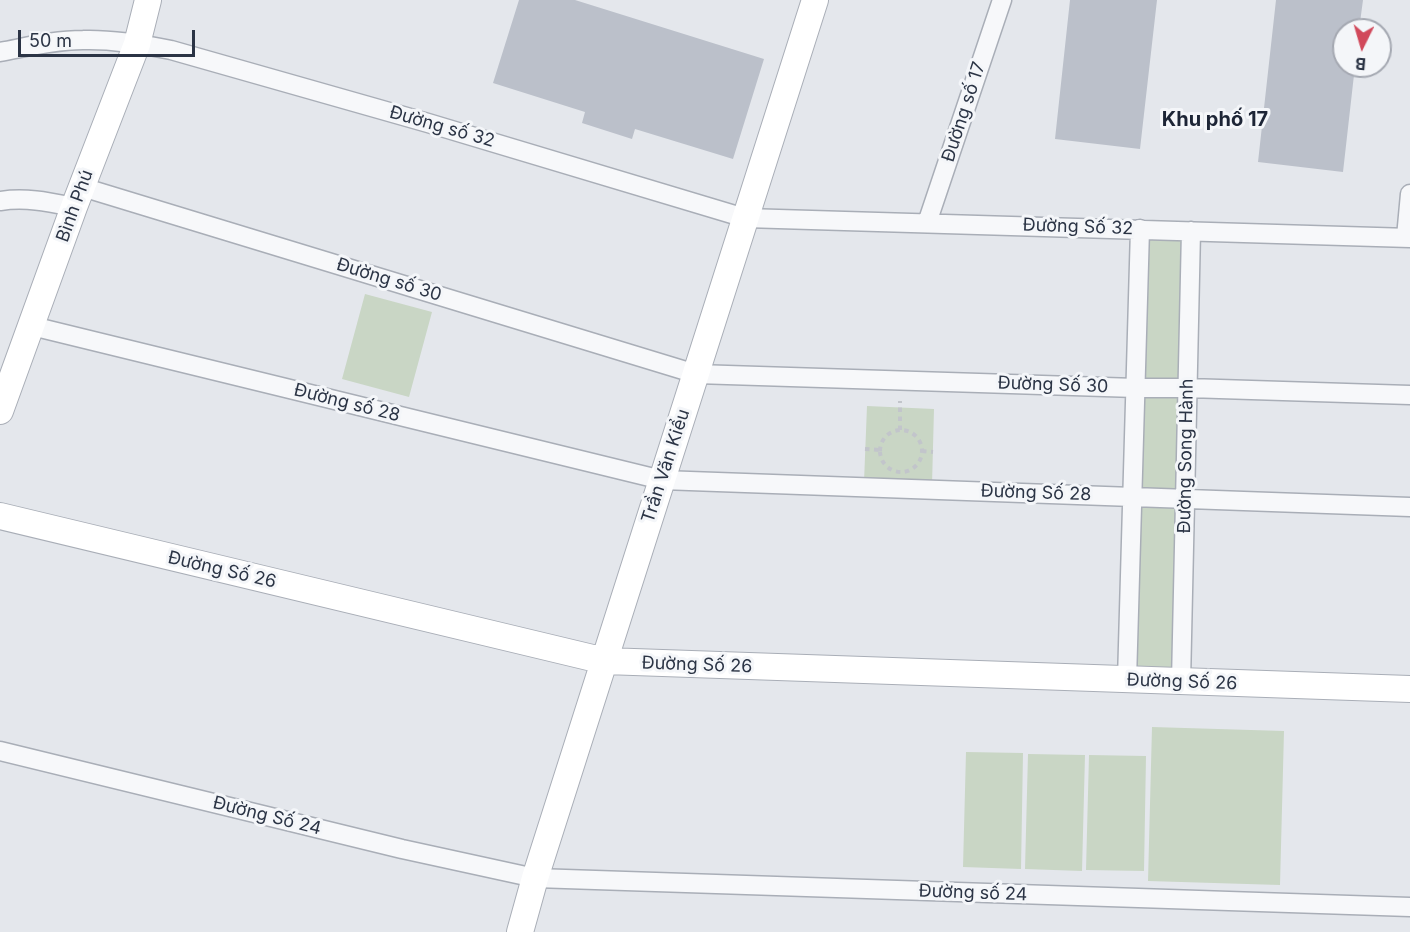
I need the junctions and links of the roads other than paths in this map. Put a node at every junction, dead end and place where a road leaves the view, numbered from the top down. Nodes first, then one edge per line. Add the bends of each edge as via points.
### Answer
1 (148, 0) edge
2 (815, 0) edge
3 (1002, 0) edge
4 (137, 44) junction
5 (0, 52) edge
6 (1410, 194) edge
7 (78, 197) junction
8 (0, 201) edge
9 (745, 218) junction
10 (927, 223) junction
11 (1140, 229) junction
12 (1191, 231) junction
13 (1408, 237) edge
14 (32, 326) junction
15 (696, 374) junction
16 (1136, 388) junction
17 (1188, 388) junction
18 (1410, 395) edge
19 (1, 404) edge
20 (662, 480) junction
21 (1132, 497) junction
22 (1185, 499) junction
23 (1410, 507) edge
24 (0, 516) edge
25 (605, 661) junction
26 (1127, 680) junction
27 (1181, 682) junction
28 (1410, 689) edge
29 (0, 751) edge
30 (535, 878) junction
31 (1410, 907) edge
32 (520, 932) edge

1 - 4 street, Bình Phú
2 - 9 street, Trần Văn Kiểu
3 - 10 street, Đường số 17
4 - 5 street, Đường số 32 via 82,40
4 - 7 street, Bình Phú
4 - 9 street, Đường số 32 via 171,50 428,123
6 - 13 street
7 - 8 street, Đường số 30
7 - 14 street, Bình Phú
7 - 15 street, Đường số 30
9 - 10 street, Đường Số 32
9 - 15 street, Trần Văn Kiểu
10 - 11 street, Đường Số 32
11 - 12 street, Đường Số 32
11 - 16 street
12 - 13 street, Đường Số 32
12 - 17 street, Đường Song Hành
14 - 19 street, Bình Phú
14 - 20 street, Đường số 28
15 - 16 street, Đường Số 30
15 - 20 street, Trần Văn Kiểu
16 - 17 street, Đường Số 30
16 - 21 street
17 - 18 street, Đường Số 30
17 - 22 street, Đường Song Hành
20 - 21 street, Đường Số 28
20 - 25 street, Trần Văn Kiểu
21 - 22 street, Đường Số 28
21 - 26 street
22 - 23 street, Đường Số 28
22 - 27 street, Đường Song Hành
24 - 25 street, Đường Số 26
25 - 26 street, Đường Số 26
25 - 30 street, Trần Văn Kiểu
26 - 27 street, Đường Số 26
27 - 28 street, Đường Số 26
29 - 30 street, Đường Số 24
30 - 31 street, Đường số 24
30 - 32 street, Trần Văn Kiểu

